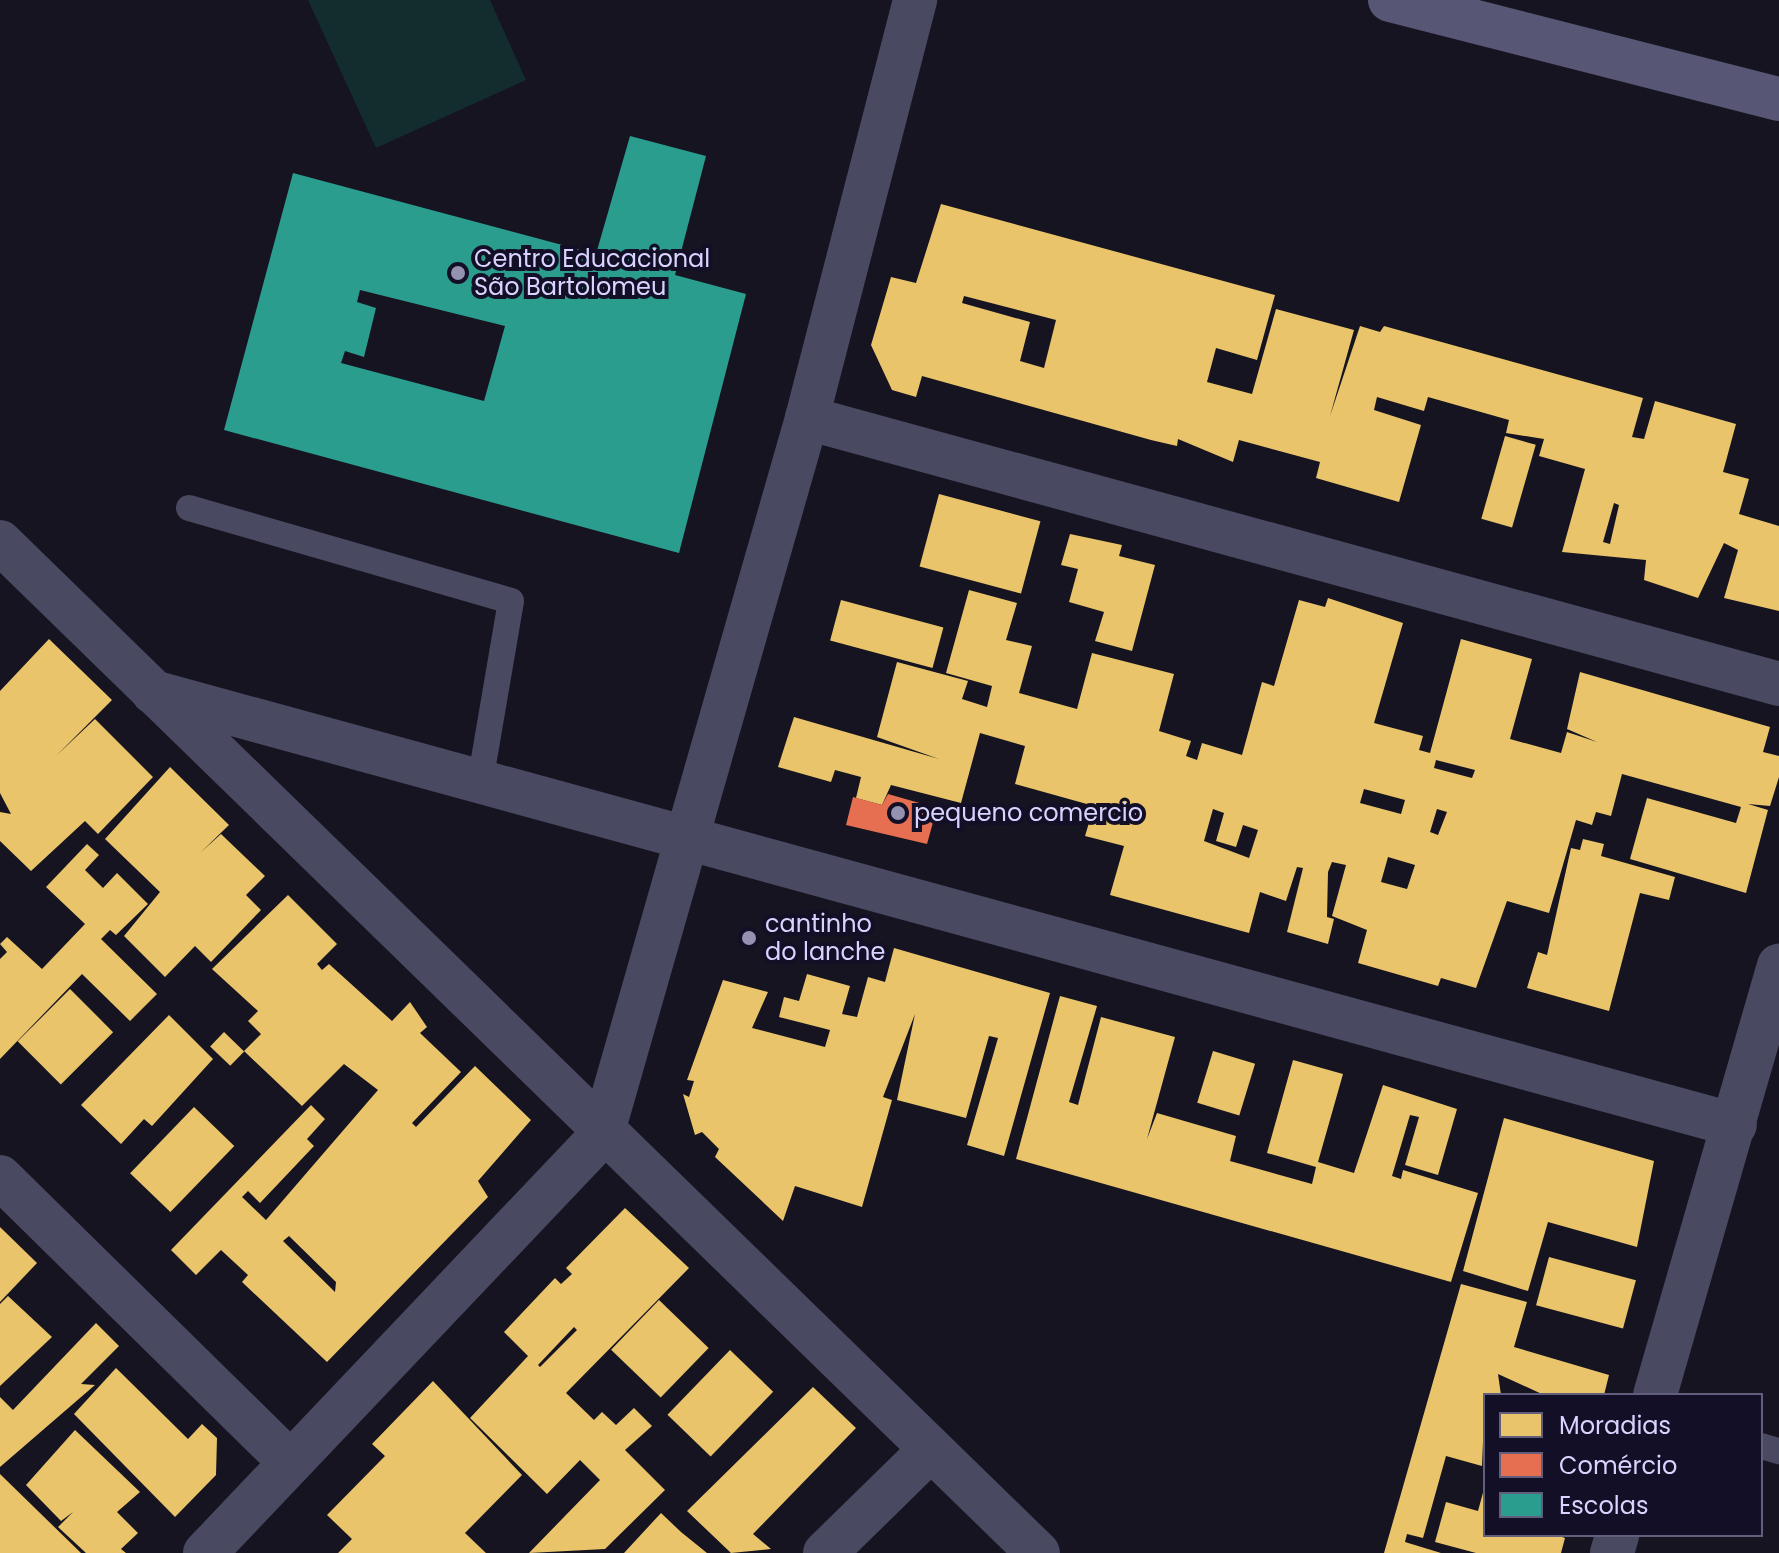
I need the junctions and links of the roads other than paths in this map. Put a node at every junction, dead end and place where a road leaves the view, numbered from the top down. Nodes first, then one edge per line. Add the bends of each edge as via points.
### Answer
1 (915, 0) edge
2 (1390, 0) edge
3 (1779, 99) edge
4 (807, 418) junction
5 (189, 508) dead end
6 (0, 542) edge
7 (1779, 684) edge
8 (153, 692) junction
9 (480, 782) junction
10 (685, 838) junction
11 (1779, 966) edge
12 (1735, 1125) junction
13 (602, 1135) junction
14 (0, 1177) edge
15 (1656, 1393) edge
16 (930, 1450) junction
17 (289, 1461) junction
18 (205, 1553) edge
19 (825, 1553) edge
20 (1038, 1553) edge

1 - 4 street
2 - 3 street
4 - 7 street
4 - 10 street
5 - 9 lane via 511,601
6 - 8 street
8 - 9 street
8 - 13 street
9 - 10 street
10 - 12 street
10 - 13 street
11 - 12 street
12 - 15 street
13 - 16 street
13 - 17 street
14 - 17 street
16 - 19 street
16 - 20 street
17 - 18 street

